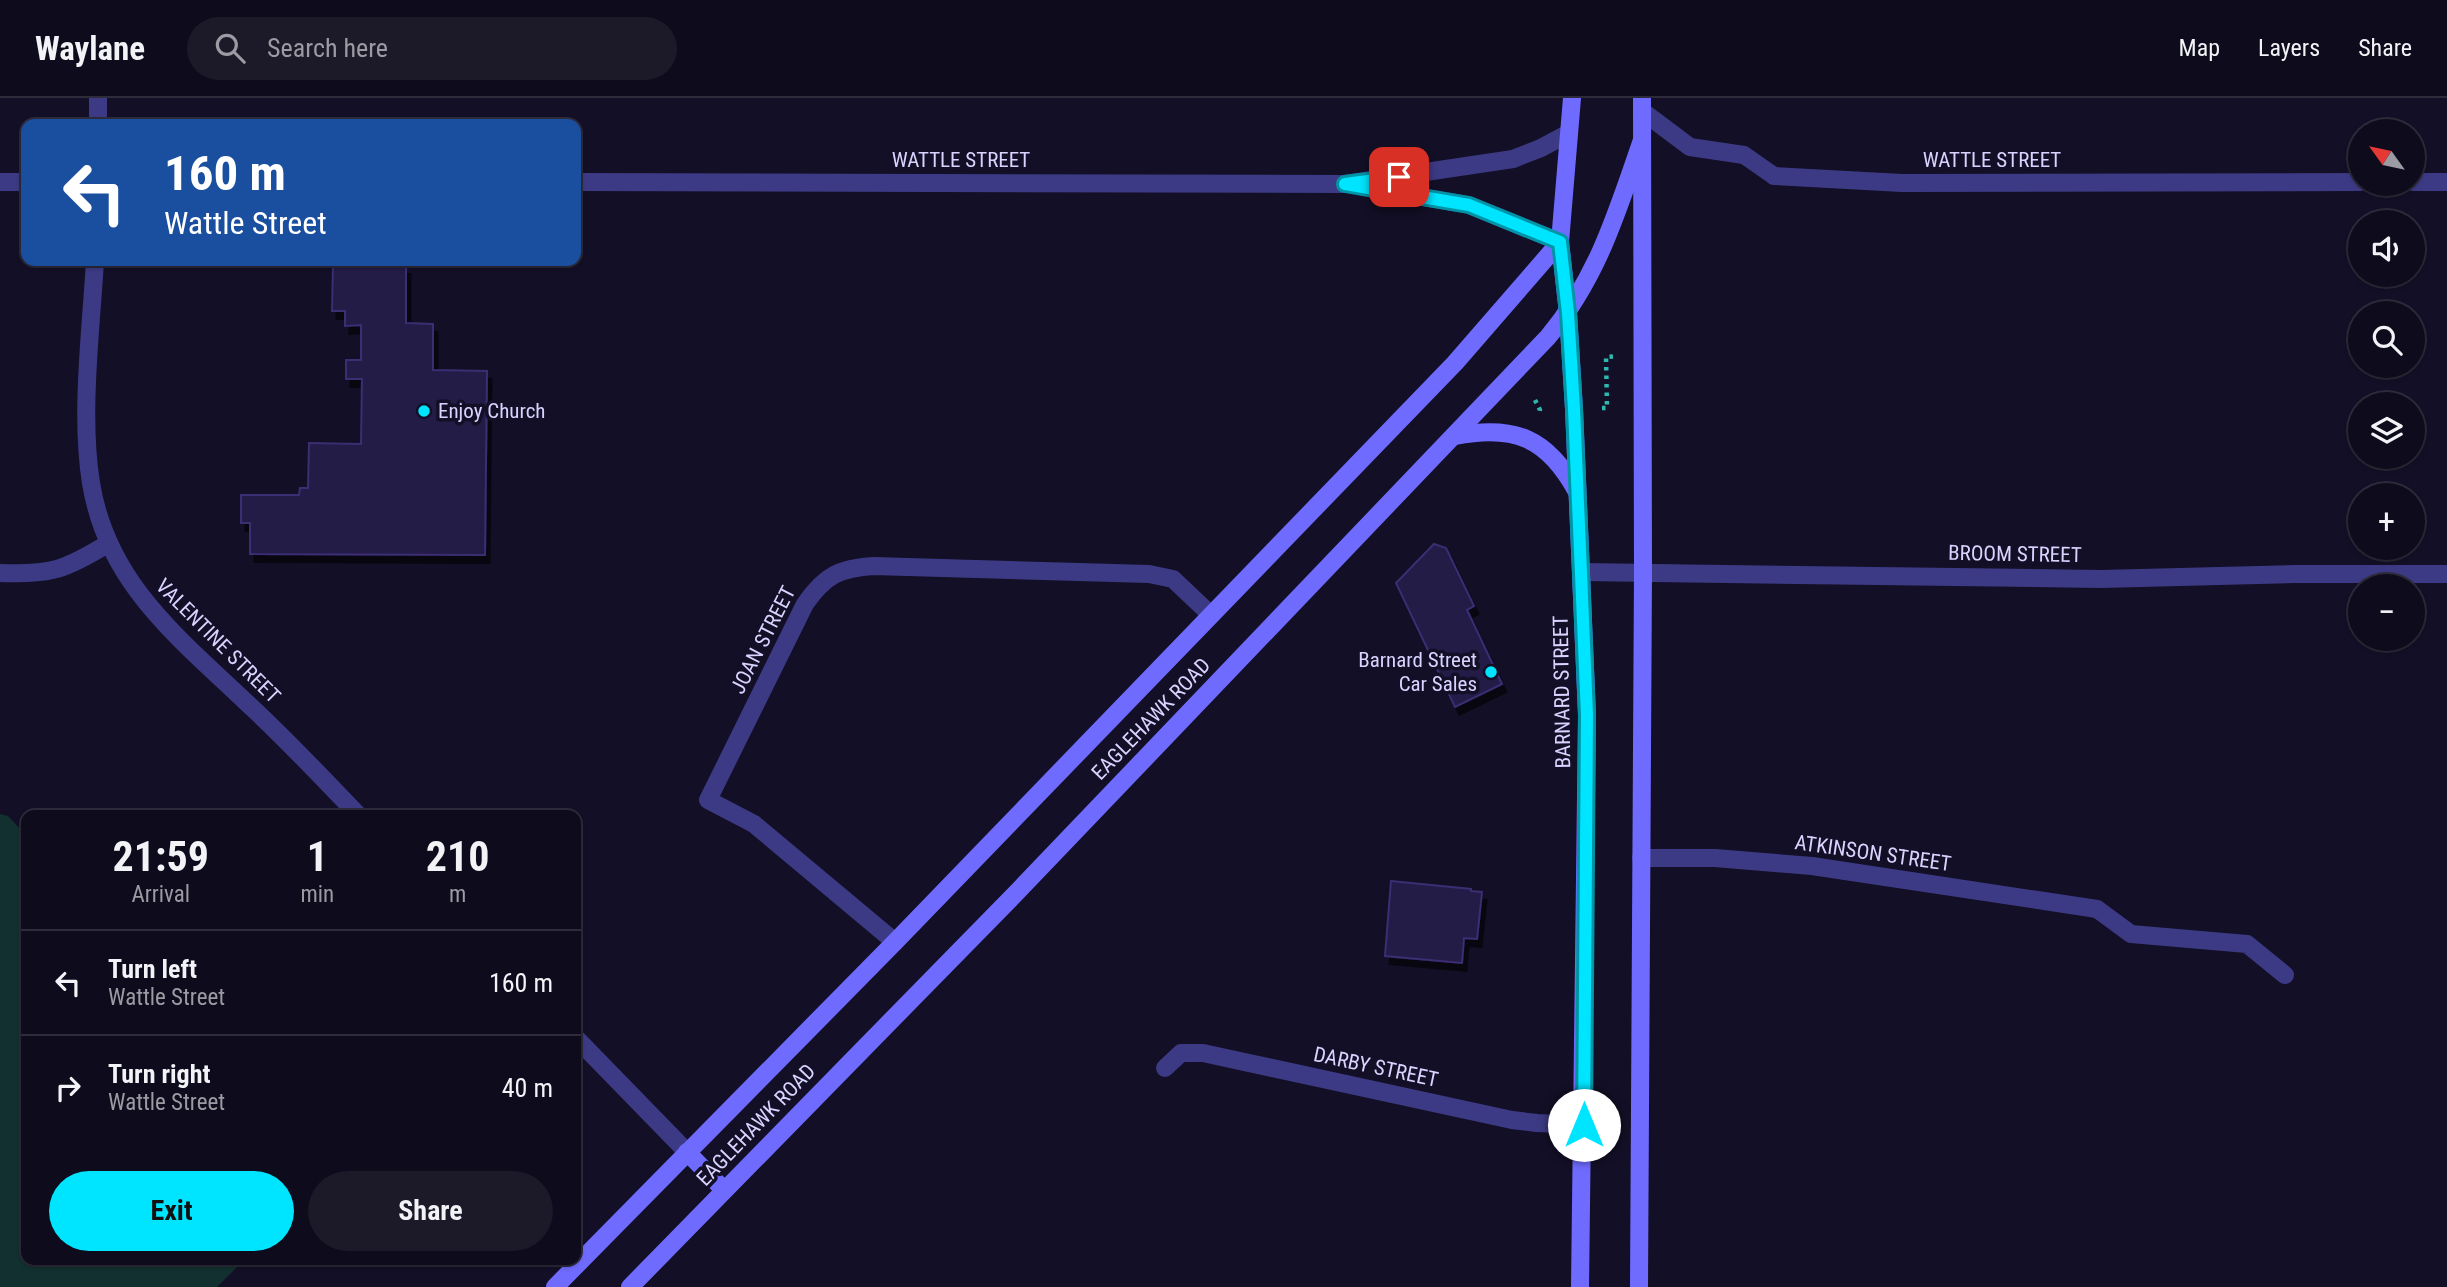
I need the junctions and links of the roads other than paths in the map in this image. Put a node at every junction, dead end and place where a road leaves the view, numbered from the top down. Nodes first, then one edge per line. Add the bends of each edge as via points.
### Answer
1 (98, 98) edge
2 (1572, 98) edge
3 (1642, 105) edge
4 (98, 119) edge
5 (1569, 133) junction
6 (1642, 140) junction
7 (0, 182) edge
8 (21, 182) edge
9 (581, 182) edge
10 (2348, 182) edge
11 (2426, 182) edge
12 (2447, 182) edge
13 (1345, 184) junction
14 (1560, 242) junction
15 (95, 266) edge
16 (1568, 313) junction
17 (1455, 436) junction
18 (1578, 495) junction
19 (109, 543) junction
20 (1643, 571) junction
21 (1581, 572) junction
22 (0, 573) edge
23 (2447, 574) edge
24 (1211, 615) junction
25 (353, 810) edge
26 (1641, 858) junction
27 (895, 942) junction
28 (2285, 975) dead end
29 (581, 1043) edge
30 (1165, 1068) dead end
31 (1584, 1125) junction
32 (687, 1152) junction
33 (724, 1190) junction
34 (581, 1260) edge
35 (577, 1265) edge
36 (555, 1287) edge
37 (630, 1287) edge
38 (1580, 1287) edge
39 (1639, 1287) edge

1 - 4 street
2 - 5 main road, BARNARD STREET
3 - 6 main road
3 - 10 street, WATTLE STREET via 1690,147 1744,155 1774,176 1902,183
5 - 13 street, WATTLE STREET via 1513,159
5 - 14 main road, BARNARD STREET
6 - 16 main road, EAGLEHAWK ROAD via 1608,239
6 - 20 main road
7 - 8 street
9 - 13 street, WATTLE STREET
11 - 12 street
13 - 14 street, WATTLE STREET via 1469,205
14 - 16 main road, BARNARD STREET
14 - 24 main road, EAGLEHAWK ROAD via 1455,363
15 - 19 street, VALENTINE STREET via 87,441 93,498
16 - 17 main road, EAGLEHAWK ROAD
16 - 18 main road, BARNARD STREET
17 - 18 main road via 1498,431 1530,439 1560,466
17 - 33 main road, EAGLEHAWK ROAD
18 - 21 main road, BARNARD STREET
19 - 22 street via 58,570
19 - 25 street, VALENTINE STREET via 134,589 162,622
20 - 21 street, BROOM STREET
20 - 23 street, BROOM STREET via 2101,579
20 - 26 main road
21 - 31 main road, BARNARD STREET via 1587,715
24 - 27 main road, EAGLEHAWK ROAD
24 - 27 street, JOAN STREET via 1173,579 1149,574 874,566 848,568 816,587 708,800 754,824
26 - 28 street, ATKINSON STREET via 1812,866 2097,909 2131,934 2247,944
26 - 39 main road
27 - 32 main road, EAGLEHAWK ROAD
29 - 32 street
30 - 31 street, DARBY STREET via 1181,1053 1203,1053 1512,1120
31 - 38 main road, BARNARD STREET
32 - 33 main road
32 - 34 main road, EAGLEHAWK ROAD
33 - 37 main road, EAGLEHAWK ROAD
35 - 36 main road, EAGLEHAWK ROAD

